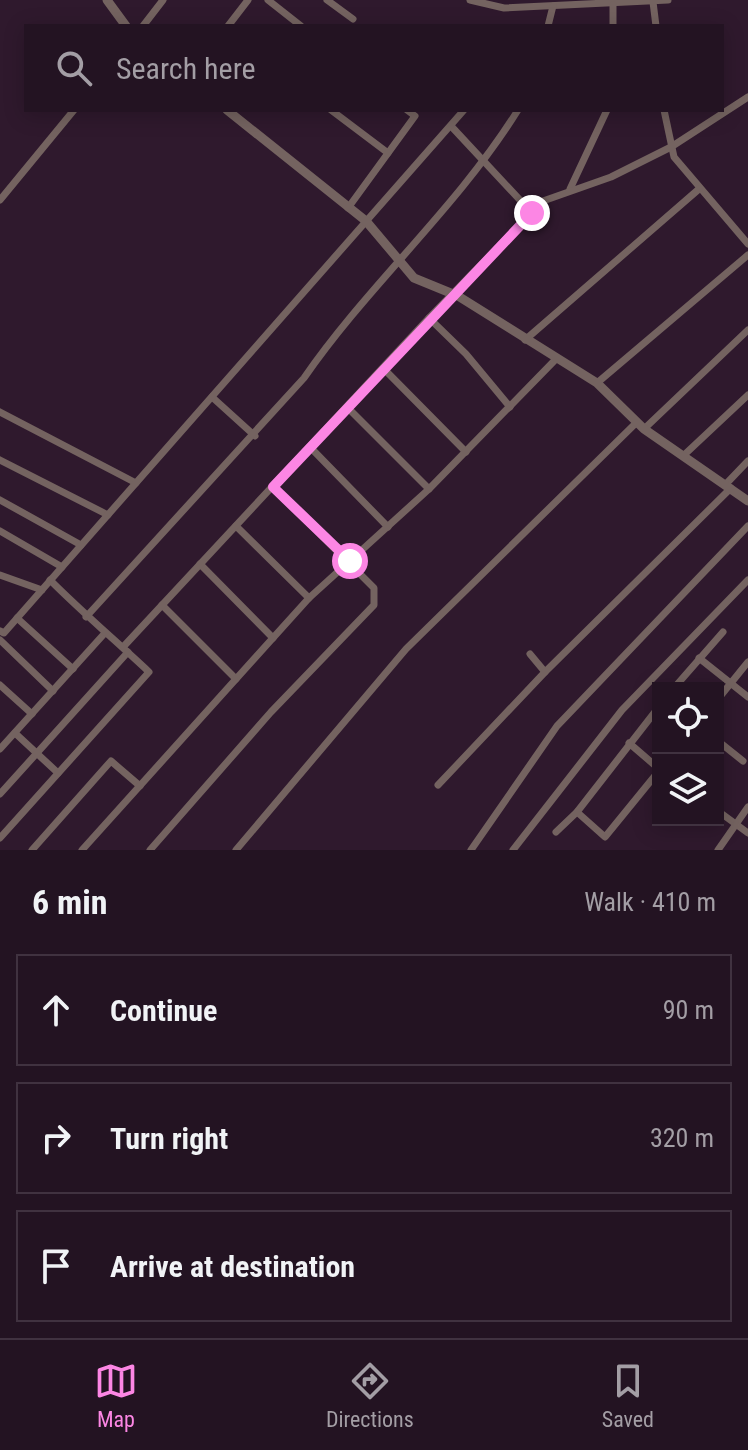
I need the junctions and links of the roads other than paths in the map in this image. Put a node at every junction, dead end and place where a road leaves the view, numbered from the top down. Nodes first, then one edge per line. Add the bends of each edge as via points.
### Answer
1 (107, 0) edge
2 (163, 0) edge
3 (248, 0) edge
4 (268, 0) edge
5 (327, 0) edge
6 (470, 0) edge
7 (668, 0) edge
8 (654, 2) edge
9 (613, 5) junction
10 (553, 6) junction
11 (353, 19) dead end
12 (125, 24) edge
13 (145, 24) edge
14 (230, 24) edge
15 (298, 24) edge
16 (548, 24) edge
17 (613, 24) edge
18 (656, 24) edge
19 (748, 97) edge
20 (72, 112) edge
21 (229, 112) edge
22 (334, 112) edge
23 (410, 112) edge
24 (462, 112) edge
25 (517, 112) edge
26 (606, 112) edge
27 (664, 112) edge
28 (451, 126) junction
29 (671, 147) junction
30 (388, 153) junction
31 (485, 161) junction
32 (570, 189) junction
33 (699, 189) junction
34 (0, 200) edge
35 (348, 208) junction
36 (532, 213) junction
37 (366, 221) junction
38 (748, 244) edge
39 (748, 255) edge
40 (401, 261) junction
41 (453, 293) junction
42 (429, 318) junction
43 (748, 330) edge
44 (525, 340) junction
45 (556, 359) junction
46 (383, 368) junction
47 (597, 383) junction
48 (748, 395) edge
49 (212, 397) junction
50 (347, 407) junction
51 (510, 407) junction
52 (0, 412) edge
53 (641, 426) junction
54 (255, 436) junction
55 (310, 447) junction
56 (466, 452) junction
57 (683, 456) junction
58 (0, 460) edge
59 (748, 461) edge
60 (136, 483) junction
61 (728, 486) junction
62 (273, 487) junction
63 (429, 489) junction
64 (0, 500) edge
65 (748, 501) edge
66 (108, 515) junction
67 (236, 526) junction
68 (748, 526) edge
69 (388, 527) junction
70 (0, 531) edge
71 (81, 545) junction
72 (350, 561) junction
73 (200, 564) junction
74 (62, 567) junction
75 (0, 575) edge
76 (50, 580) junction
77 (748, 580) edge
78 (42, 590) junction
79 (309, 598) junction
80 (162, 605) junction
81 (86, 617) junction
82 (17, 618) junction
83 (0, 631) edge
84 (723, 632) dead end
85 (104, 634) junction
86 (273, 638) junction
87 (0, 640) edge
88 (126, 649) junction
89 (530, 654) dead end
90 (699, 658) junction
91 (748, 662) edge
92 (73, 669) junction
93 (545, 672) junction
94 (236, 679) junction
95 (679, 682) edge
96 (731, 684) junction
97 (0, 685) edge
98 (53, 691) junction
99 (724, 692) edge
100 (748, 697) edge
101 (32, 714) junction
102 (652, 715) edge
103 (15, 733) junction
104 (629, 743) junction
105 (724, 746) edge
106 (0, 749) edge
107 (37, 753) junction
108 (743, 761) dead end
109 (652, 764) edge
110 (58, 773) junction
111 (652, 778) edge
112 (438, 785) dead end
113 (140, 786) junction
114 (0, 794) edge
115 (748, 807) edge
116 (577, 812) junction
117 (724, 815) edge
118 (737, 825) junction
119 (556, 832) dead end
120 (748, 833) edge
121 (0, 838) edge
122 (32, 850) edge
123 (82, 850) edge
124 (150, 850) edge
125 (236, 850) edge
126 (471, 850) edge
127 (513, 850) edge
128 (718, 850) edge

1 - 12 street
2 - 13 street
3 - 14 street
4 - 15 street
5 - 11 street
6 - 10 street via 504,8
7 - 8 street
8 - 9 street
8 - 18 street
9 - 10 street
9 - 17 street
10 - 16 street
19 - 29 street
20 - 34 street
21 - 35 street
22 - 30 street
23 - 30 street via 415,116
24 - 28 street
25 - 31 street
26 - 32 street
27 - 29 street
28 - 31 street
28 - 37 street
29 - 32 street via 611,177
29 - 33 street
30 - 35 street
31 - 36 street
31 - 40 street
32 - 36 street via 543,201
33 - 38 street
33 - 44 street
35 - 37 street
36 - 41 street
37 - 40 street
37 - 49 street
39 - 47 street
40 - 41 street via 414,278
40 - 54 street
41 - 42 street
41 - 44 street
42 - 46 street
42 - 51 street
43 - 53 street
44 - 45 street
45 - 47 street
45 - 51 street
46 - 50 street
46 - 56 street
47 - 53 street
48 - 57 street
49 - 54 street
49 - 60 street
50 - 55 street
50 - 63 street
51 - 56 street
52 - 60 street
53 - 57 street
53 - 125 street via 406,649
54 - 81 street
55 - 62 street
55 - 69 street
56 - 63 street
57 - 61 street
58 - 66 street
59 - 61 street
60 - 66 street
61 - 65 street
61 - 93 street
62 - 67 street
62 - 72 street
63 - 69 street
64 - 71 street
66 - 71 street
67 - 73 street
67 - 79 street
68 - 126 street via 557,726
69 - 72 street
70 - 74 street
71 - 74 street
72 - 79 street
72 - 124 street via 374,588 374,605
73 - 80 street
73 - 86 street
74 - 76 street
75 - 78 street
76 - 78 street
76 - 81 street
77 - 127 street via 622,710
78 - 82 street
79 - 86 street
80 - 88 street
80 - 94 street
81 - 85 street
82 - 83 street via 4,633
82 - 92 street
84 - 90 street
85 - 88 street
85 - 92 street
86 - 94 street
87 - 98 street
88 - 107 street
88 - 110 street via 149,672
89 - 93 street
90 - 95 street
90 - 96 street
91 - 96 street
92 - 98 street
93 - 112 street
94 - 113 street
96 - 99 street
96 - 100 street
97 - 101 street
98 - 101 street
101 - 103 street
102 - 104 street
103 - 106 street
103 - 107 street
104 - 109 street
104 - 116 street
105 - 108 street
107 - 110 street
107 - 114 street
110 - 121 street
111 - 116 street via 605,837
113 - 122 street via 111,761
113 - 123 street
115 - 118 street
116 - 119 street
117 - 118 street
118 - 120 street
118 - 128 street

